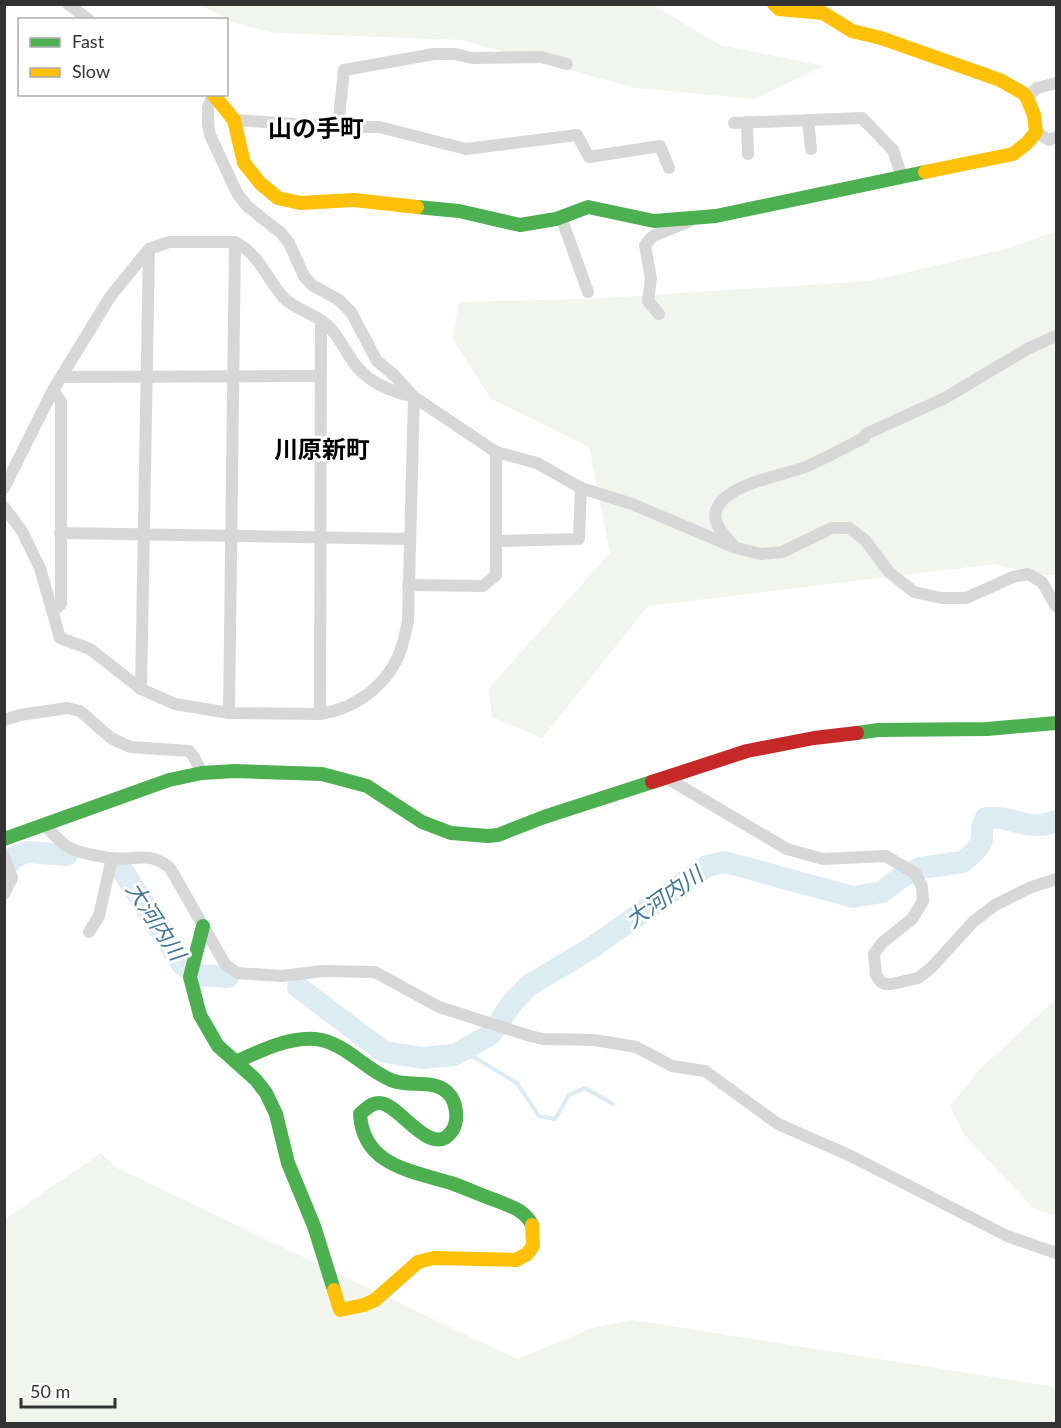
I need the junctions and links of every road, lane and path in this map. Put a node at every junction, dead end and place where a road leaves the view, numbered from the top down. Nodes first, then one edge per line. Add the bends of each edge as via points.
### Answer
1 (68, 4) edge
2 (774, 4) edge
3 (86, 18) edge
4 (567, 64) dead end
5 (1056, 83) edge
6 (212, 96) edge
7 (215, 96) edge
8 (1027, 98) junction
9 (234, 120) junction
10 (808, 120) junction
11 (338, 127) junction
12 (1036, 132) junction
13 (1056, 137) edge
14 (811, 149) dead end
15 (748, 154) dead end
16 (669, 168) dead end
17 (902, 177) junction
18 (561, 217) junction
19 (700, 217) junction
20 (235, 242) junction
21 (149, 249) junction
22 (588, 292) dead end
23 (659, 314) dead end
24 (321, 321) junction
25 (1056, 336) edge
26 (233, 376) junction
27 (321, 376) junction
28 (61, 377) junction
29 (147, 377) junction
30 (53, 390) junction
31 (414, 397) junction
32 (496, 452) junction
33 (4, 488) edge
34 (581, 489) junction
35 (4, 507) edge
36 (60, 533) junction
37 (144, 535) junction
38 (231, 536) junction
39 (320, 538) junction
40 (409, 539) junction
41 (496, 541) junction
42 (736, 548) junction
43 (408, 585) junction
44 (1056, 606) edge
45 (52, 612) junction
46 (141, 689) junction
47 (229, 713) junction
48 (320, 714) junction
49 (4, 720) edge
50 (1056, 723) edge
51 (202, 773) junction
52 (665, 777) junction
53 (44, 825) junction
54 (4, 839) edge
55 (4, 857) edge
56 (112, 858) junction
57 (1056, 879) edge
58 (4, 894) edge
59 (203, 926) junction
60 (88, 932) dead end
61 (236, 1062) junction
62 (1056, 1253) edge

1 - 3 street
2 - 8 street via 779,9 823,13 852,31 1000,80
4 - 11 street via 541,57 434,54 344,70
5 - 8 street via 1037,88
6 - 31 street via 208,108 210,135 237,193 281,233 312,285 339,300 351,312 377,361
7 - 9 street
8 - 12 street
9 - 11 street
9 - 18 street via 244,163 278,198 300,203 354,200 459,211 520,225
10 - 14 street
10 - 15 street via 740,122
10 - 17 street via 862,118 893,150
11 - 16 street via 379,127 466,149 577,135 589,157 660,146
12 - 13 street via 1049,140
12 - 17 street via 1013,154
17 - 19 street
18 - 19 street via 588,207 654,221
18 - 22 street
19 - 23 street via 653,236 645,245 651,279 648,301
20 - 21 street via 169,242
20 - 24 street via 257,259 284,297
20 - 26 street
21 - 28 street via 110,297
21 - 29 street
24 - 27 street
24 - 31 street via 335,333 358,368 375,382 392,392
25 - 42 street via 945,398 807,466 727,495 717,507 715,517 720,530
26 - 27 street
26 - 29 street
26 - 38 street
27 - 39 street
28 - 29 street
28 - 30 street
29 - 37 street
30 - 33 street
30 - 36 street via 61,402
31 - 32 street
31 - 40 street
32 - 34 street via 537,463
32 - 41 street
34 - 41 street via 579,539
34 - 42 street via 632,504
35 - 45 street via 22,531 40,568
36 - 37 street
36 - 45 street via 61,604
37 - 38 street
37 - 46 street
38 - 39 street
38 - 47 street
39 - 40 street
39 - 48 street
40 - 43 street
41 - 43 street via 496,575 483,586
42 - 44 street via 761,554 782,552 832,528 849,528 865,540 889,572 914,592 966,598 1028,574 1042,582
43 - 48 street via 408,621 401,651 389,671 362,699
45 - 46 street via 60,638 90,649
46 - 47 street via 175,704
47 - 48 street
49 - 51 street via 67,708 80,711 111,738 130,747 189,751
50 - 52 street via 987,729 878,730 814,738 747,751
51 - 52 street via 322,774 367,786 422,822 451,833 488,836
51 - 53 street via 169,780
52 - 57 street via 787,849 823,859 886,856 916,874 923,901 912,919 874,954 876,975 885,984 918,978 973,921 995,905
53 - 54 street
53 - 56 street via 66,846
55 - 58 street via 12,878
56 - 59 street via 152,857 161,861 170,868
56 - 60 street via 99,916
59 - 61 street via 191,972 200,1015 218,1046
59 - 62 street via 225,964 237,973 282,976 323,971 375,972 440,1007 496,1026 543,1039 594,1040 636,1047 672,1066 705,1071 778,1124 851,1156 1007,1236
61 - 61 street via 297,1040 314,1039 335,1043 390,1080 436,1086 447,1092 456,1113 453,1131 448,1136 422,1134 391,1106 382,1103 373,1103 360,1114 362,1134 386,1161 511,1206 525,1215 535,1235 530,1252 516,1260 434,1258 418,1262 375,1300 340,1310 314,1226 288,1163 276,1114 266,1092

